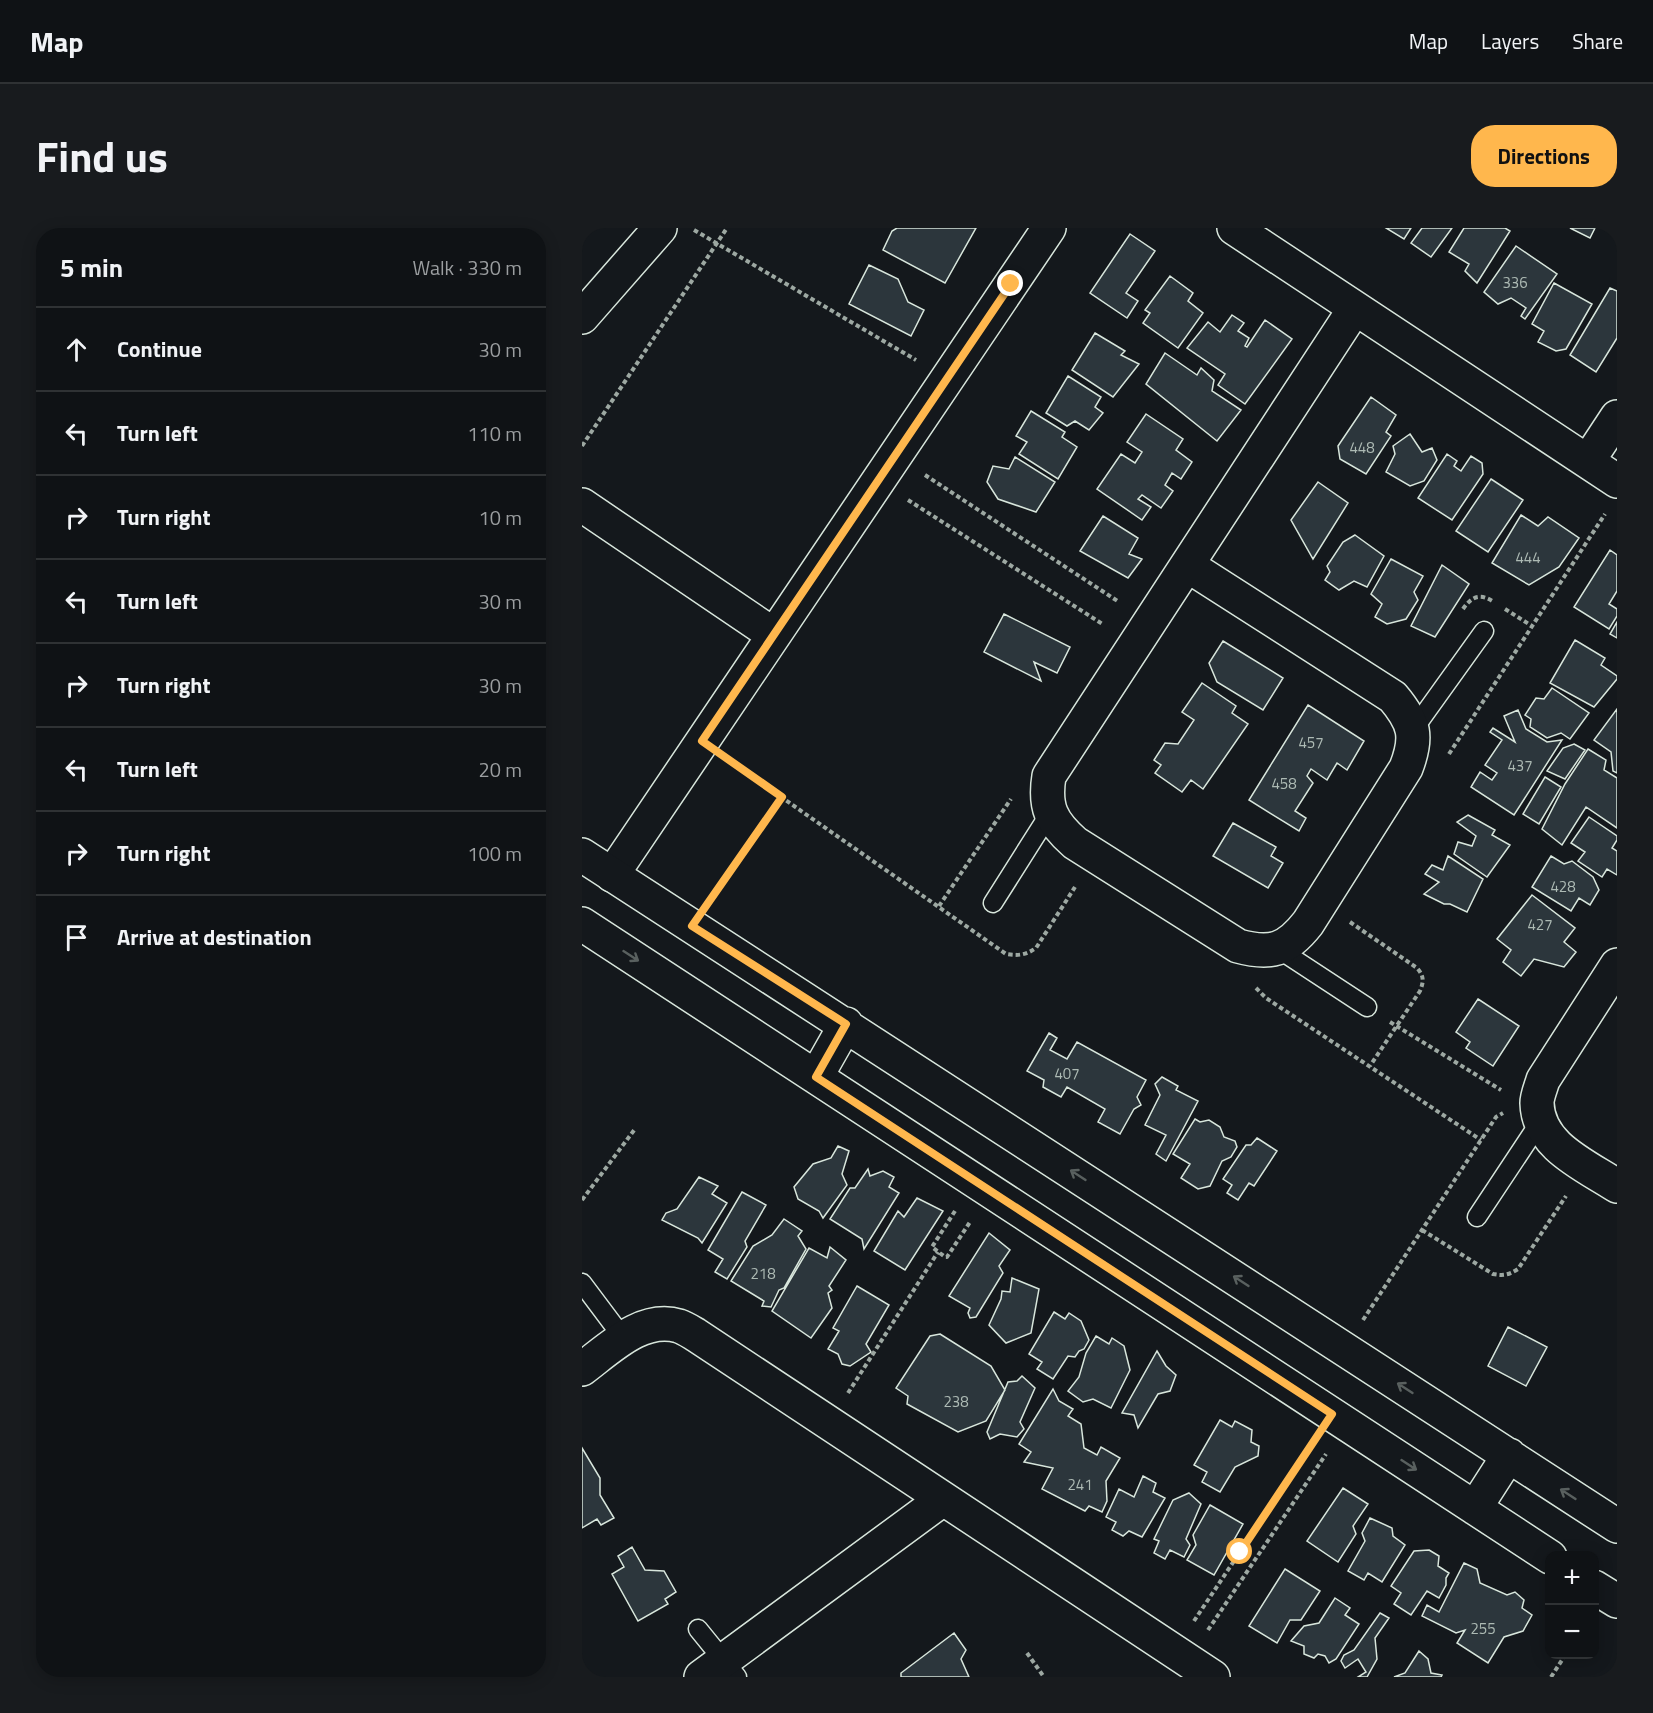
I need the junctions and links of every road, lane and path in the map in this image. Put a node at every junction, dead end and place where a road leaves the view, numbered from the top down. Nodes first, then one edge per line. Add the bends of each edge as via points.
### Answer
1 (660, 228) edge
2 (691, 228) edge
3 (727, 228) edge
4 (1049, 228) edge
5 (1234, 228) edge
6 (717, 243) junction
7 (1355, 308) junction
8 (582, 317) edge
9 (947, 378) junction
10 (1617, 417) edge
11 (582, 446) edge
12 (1588, 461) junction
13 (886, 468) junction
14 (1614, 493) edge
15 (582, 505) edge
16 (1187, 565) junction
17 (1484, 631) dead end
18 (1143, 633) junction
19 (774, 635) junction
20 (1413, 730) junction
21 (702, 741) junction
22 (1448, 757) dead end
23 (1049, 776) junction
24 (782, 797) junction
25 (1050, 813) junction
26 (582, 855) edge
27 (1095, 856) junction
28 (612, 874) junction
29 (993, 903) dead end
30 (1321, 903) junction
31 (939, 906) junction
32 (582, 924) edge
33 (692, 926) junction
34 (1238, 946) junction
35 (1278, 948) junction
36 (1617, 964) edge
37 (1367, 1007) joint
38 (846, 1024) junction
39 (1397, 1026) junction
40 (1370, 1066) junction
41 (816, 1077) junction
42 (1533, 1109) junction
43 (634, 1129) dead end
44 (1482, 1140) junction
45 (1586, 1166) junction
46 (982, 1186) junction
47 (1617, 1186) edge
48 (583, 1198) edge
49 (1477, 1217) dead end
50 (1422, 1230) junction
51 (938, 1252) junction
52 (582, 1283) edge
53 (624, 1339) junction
54 (1344, 1348) junction
55 (582, 1369) edge
56 (1339, 1419) junction
57 (829, 1423) junction
58 (1509, 1455) junction
59 (943, 1498) junction
60 (1475, 1508) junction
61 (1617, 1526) edge
62 (1545, 1554) edge
63 (1599, 1590) edge
64 (1617, 1601) edge
65 (698, 1629) dead end
66 (1027, 1653) dead end
67 (1563, 1659) edge
68 (1192, 1663) edge
69 (721, 1671) edge
70 (1044, 1677) edge
71 (1551, 1677) edge

1 - 8 street
2 - 6 path
3 - 6 path
4 - 9 street
5 - 7 street
6 - 9 path
6 - 11 path
7 - 12 street
7 - 16 street
9 - 13 street
10 - 12 street
12 - 14 street
13 - 18 path
13 - 18 path
13 - 19 street
14 - 22 path
15 - 19 street
16 - 18 street
16 - 20 street via 1393,697 1406,712
17 - 20 lane
18 - 23 street
19 - 21 street
20 - 30 street via 1413,750 1406,768
21 - 24 path
21 - 28 street
23 - 25 street via 1046,795
23 - 31 path via 1032,777 1018,787
24 - 31 path
24 - 33 path
25 - 27 street via 1059,830
25 - 29 lane
26 - 28 street
27 - 31 path via 1029,953 1006,954
27 - 34 street
28 - 33 street
30 - 35 street via 1296,939
30 - 39 path via 1423,975 1420,991
32 -> 41 street
33 - 38 street
34 - 35 street via 1257,951
34 - 40 path via 1247,975 1266,998
35 - 37 lane
36 - 42 street via 1543,1080
37 - 39 path
38 - 41 street
54 -> 38 street
39 - 40 path
39 - 42 path
40 - 44 path
41 - 46 street
42 - 44 path via 1509,1108 1496,1117
42 - 45 street via 1550,1140
42 - 49 lane
43 - 48 path
44 - 50 path
45 - 47 street
45 - 50 path via 1518,1269 1510,1274 1493,1274
46 - 51 path via 932,1246
46 - 51 path via 947,1257
46 - 56 street
50 - 54 path
51 - 57 path
52 - 53 lane
53 - 55 street
53 - 57 street via 640,1328 678,1326
58 -> 54 street
56 -> 60 street
56 - 68 path
56 - 68 path
57 - 59 street
58 - 60 street
61 -> 58 street
59 - 68 street
59 - 69 street
60 - 62 street
63 - 64 street
65 - 69 lane
66 - 70 path
67 - 71 path

